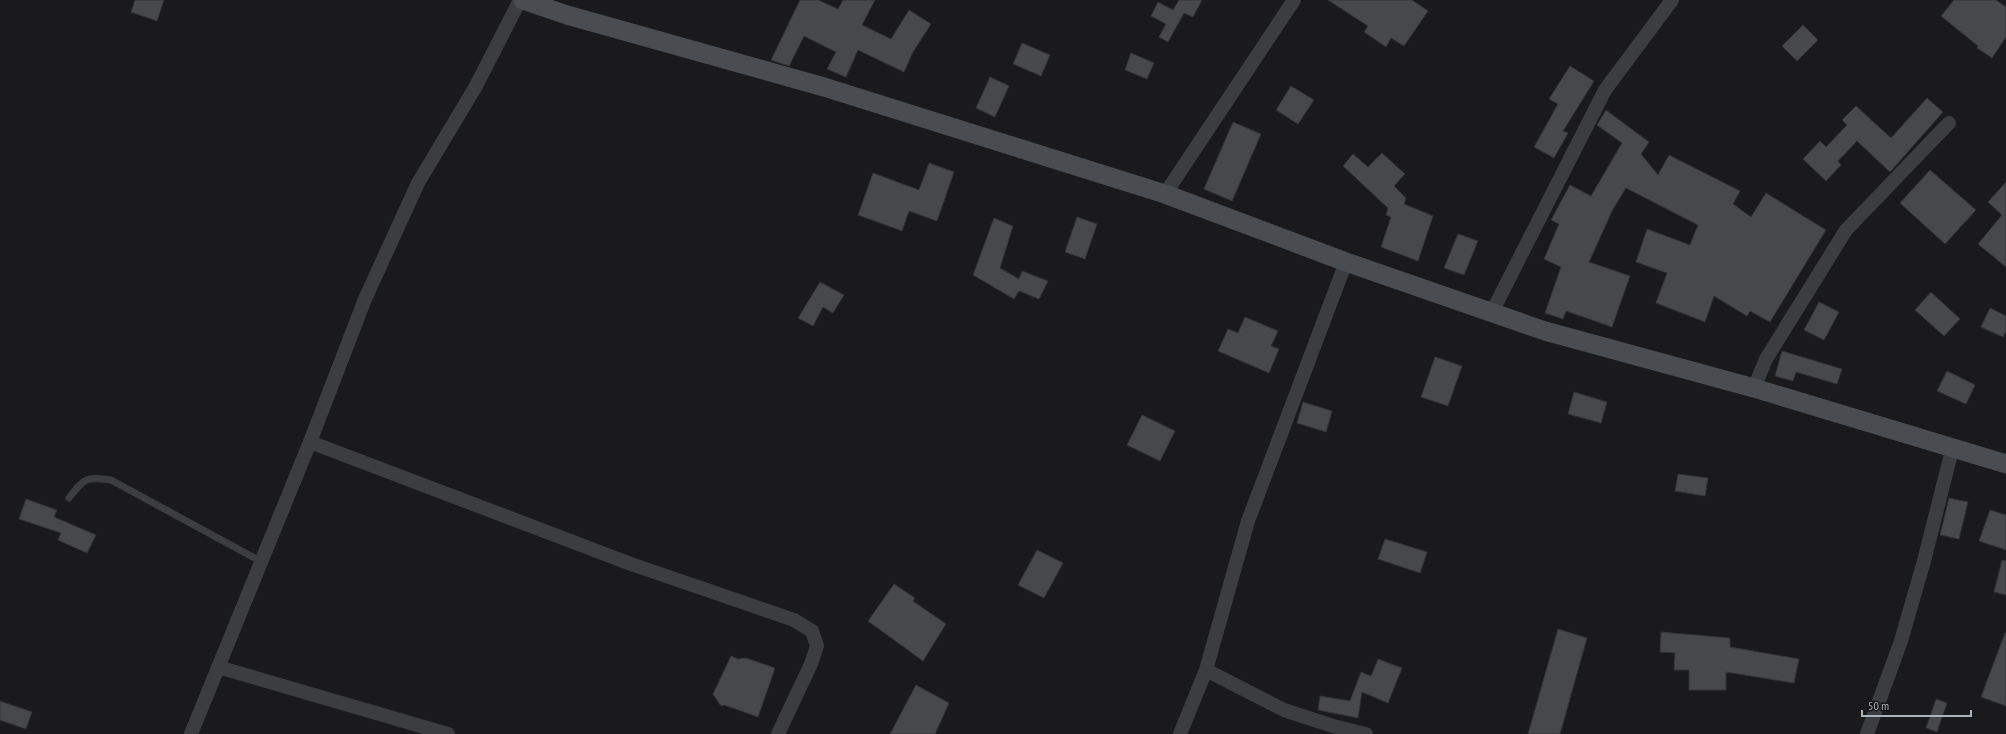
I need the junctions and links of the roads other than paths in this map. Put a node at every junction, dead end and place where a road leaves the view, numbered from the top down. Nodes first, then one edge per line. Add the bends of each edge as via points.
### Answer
1 (520, 0) edge
2 (523, 0) edge
3 (1294, 0) edge
4 (1672, 0) edge
5 (1949, 123) dead end
6 (1165, 194) junction
7 (1346, 262) junction
8 (1492, 312) junction
9 (1754, 388) junction
10 (310, 442) junction
11 (1953, 446) junction
12 (2006, 464) edge
13 (70, 498) dead end
14 (262, 562) junction
15 (218, 667) junction
16 (1206, 670) junction
17 (191, 734) edge
18 (448, 734) edge
19 (778, 734) edge
20 (1180, 734) edge
21 (1366, 734) edge
22 (1867, 734) edge

1 - 10 street via 476,86 418,183 365,299
2 - 6 street via 567,15 824,88
3 - 6 street
4 - 8 street via 1605,90
5 - 9 street via 1846,230 1766,359
6 - 7 street
7 - 8 street
7 - 16 street via 1248,521
8 - 9 street via 1545,331
9 - 11 street
10 - 14 street
10 - 19 street via 630,564 794,620 806,627 812,631 817,646
11 - 12 street
11 - 22 street via 1901,641
13 - 14 lane via 82,481 90,478 112,480
14 - 15 street
15 - 17 street
15 - 18 street
16 - 20 street
16 - 21 street via 1284,710

